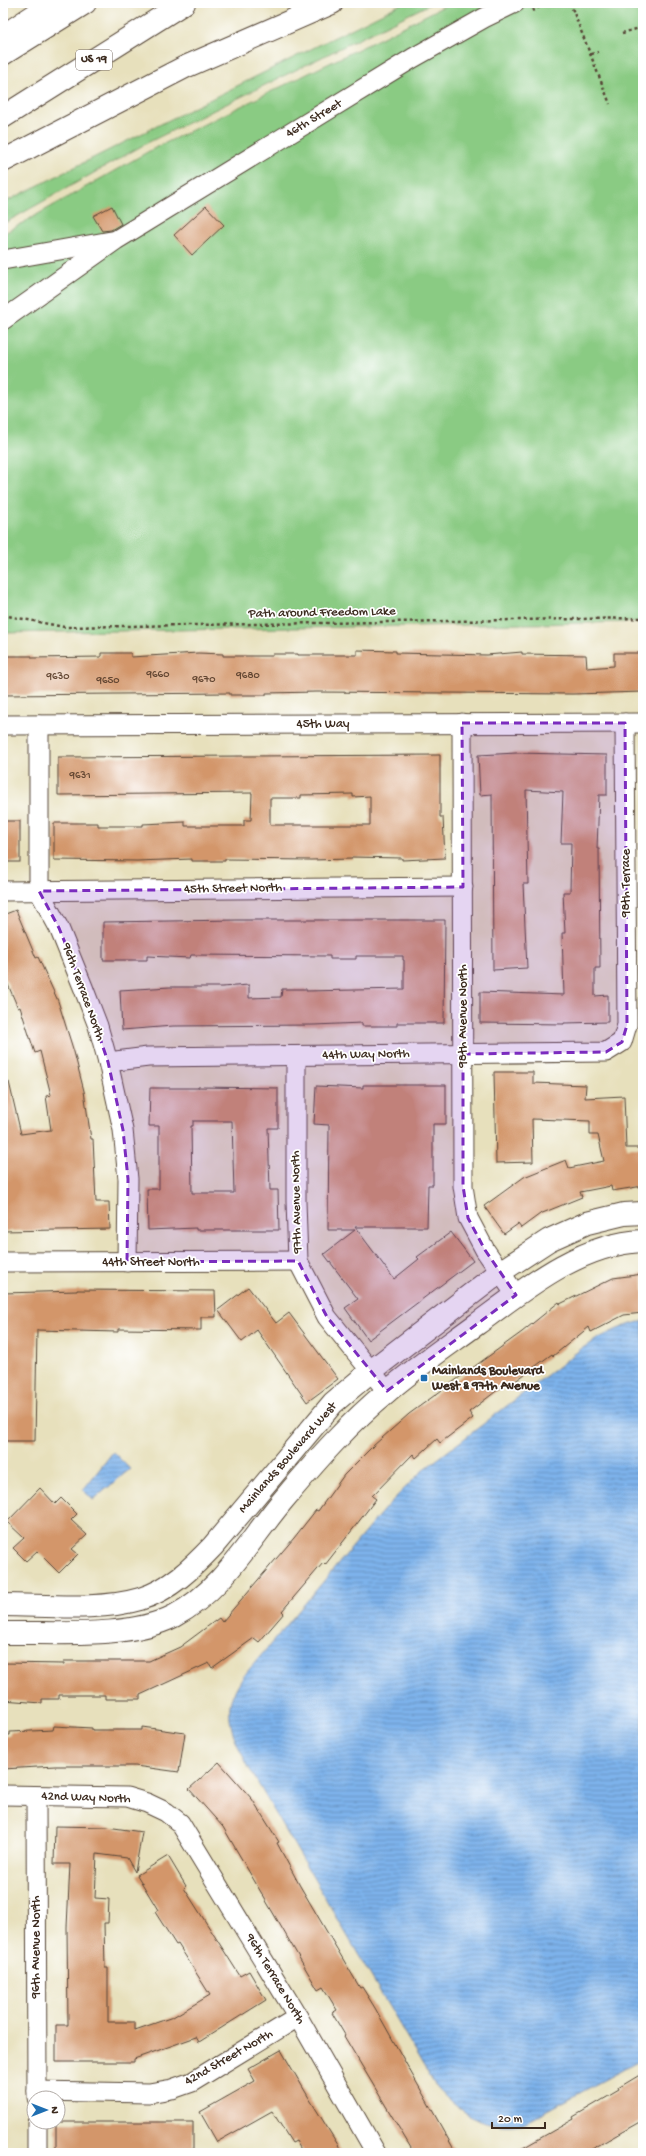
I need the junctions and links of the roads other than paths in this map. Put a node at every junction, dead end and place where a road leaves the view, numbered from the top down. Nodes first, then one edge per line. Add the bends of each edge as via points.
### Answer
1 (48, 3) edge
2 (85, 3) edge
3 (184, 3) edge
4 (332, 3) edge
5 (516, 3) edge
6 (3, 36) edge
7 (3, 54) edge
8 (3, 117) edge
9 (3, 161) edge
10 (116, 240) junction
11 (3, 260) edge
12 (3, 320) edge
13 (462, 723) junction
14 (634, 723) edge
15 (3, 725) edge
16 (39, 725) junction
17 (462, 887) junction
18 (3, 891) edge
19 (39, 891) junction
20 (622, 1042) joint
21 (463, 1054) junction
22 (296, 1056) junction
23 (108, 1062) junction
24 (643, 1213) edge
25 (643, 1241) edge
26 (298, 1261) junction
27 (3, 1262) edge
28 (127, 1262) junction
29 (500, 1272) junction
30 (516, 1295) junction
31 (371, 1371) junction
32 (387, 1391) junction
33 (3, 1605) edge
34 (3, 1633) edge
35 (3, 1795) edge
36 (36, 1796) junction
37 (166, 1812) joint
38 (298, 2017) junction
39 (37, 2090) edge
40 (66, 2094) edge
41 (37, 2130) edge
42 (37, 2153) edge
43 (376, 2153) edge

1 - 6 main road via 41,12
2 - 7 main road
3 - 8 main road, US 19
4 - 9 main road via 186,67
5 - 10 street, 46th Street via 413,58
10 - 11 street, 46th Street
10 - 12 street, 46th Street
13 - 14 street, 45th Way
13 - 16 street, 45th Way
13 - 17 street, 98th Avenue North
14 - 20 street, 98th Terrace via 626,1025
15 - 16 street, 45th Way
16 - 19 street, 96th Terrace North
17 - 19 street, 45th Street North
17 - 21 street, 98th Avenue North
18 - 19 street, 45th Street North
19 - 23 street, 96th Terrace North via 59,928 83,987
20 - 21 street, 44th Way North via 606,1052
21 - 22 street, 44th Way North
21 - 29 street, 98th Avenue North via 463,1186 468,1218
22 - 23 street, 44th Way North via 148,1057
22 - 26 street, 97th Avenue North
23 - 28 street, 96th Terrace North via 123,1130 128,1179
24 - 29 main road, Mainlands Boulevard West via 624,1214 587,1223 549,1240
25 - 30 main road, Mainlands Boulevard West via 605,1247 565,1263
26 - 28 street, 44th Street North
26 - 31 street, 97th Avenue North via 327,1317
27 - 28 street, 44th Street North
29 - 30 street, 98th Avenue North
29 - 31 main road, Mainlands Boulevard West
30 - 32 main road, Mainlands Boulevard West
31 - 32 street, 97th Avenue North
31 - 33 main road, Mainlands Boulevard West via 333,1403 213,1546 193,1567 171,1584 141,1599 110,1605
32 - 34 main road, Mainlands Boulevard West via 336,1441 283,1500 218,1582 184,1610 144,1626 115,1630
35 - 36 street, 42nd Way North
36 - 37 street, 42nd Way North via 127,1797
36 - 39 street, 96th Avenue North
37 - 38 street, 96th Terrace North via 180,1823 196,1846
38 - 40 street, 42nd Street North via 192,2082 172,2089 150,2093
38 - 43 street, 96th Terrace North
41 - 42 street

